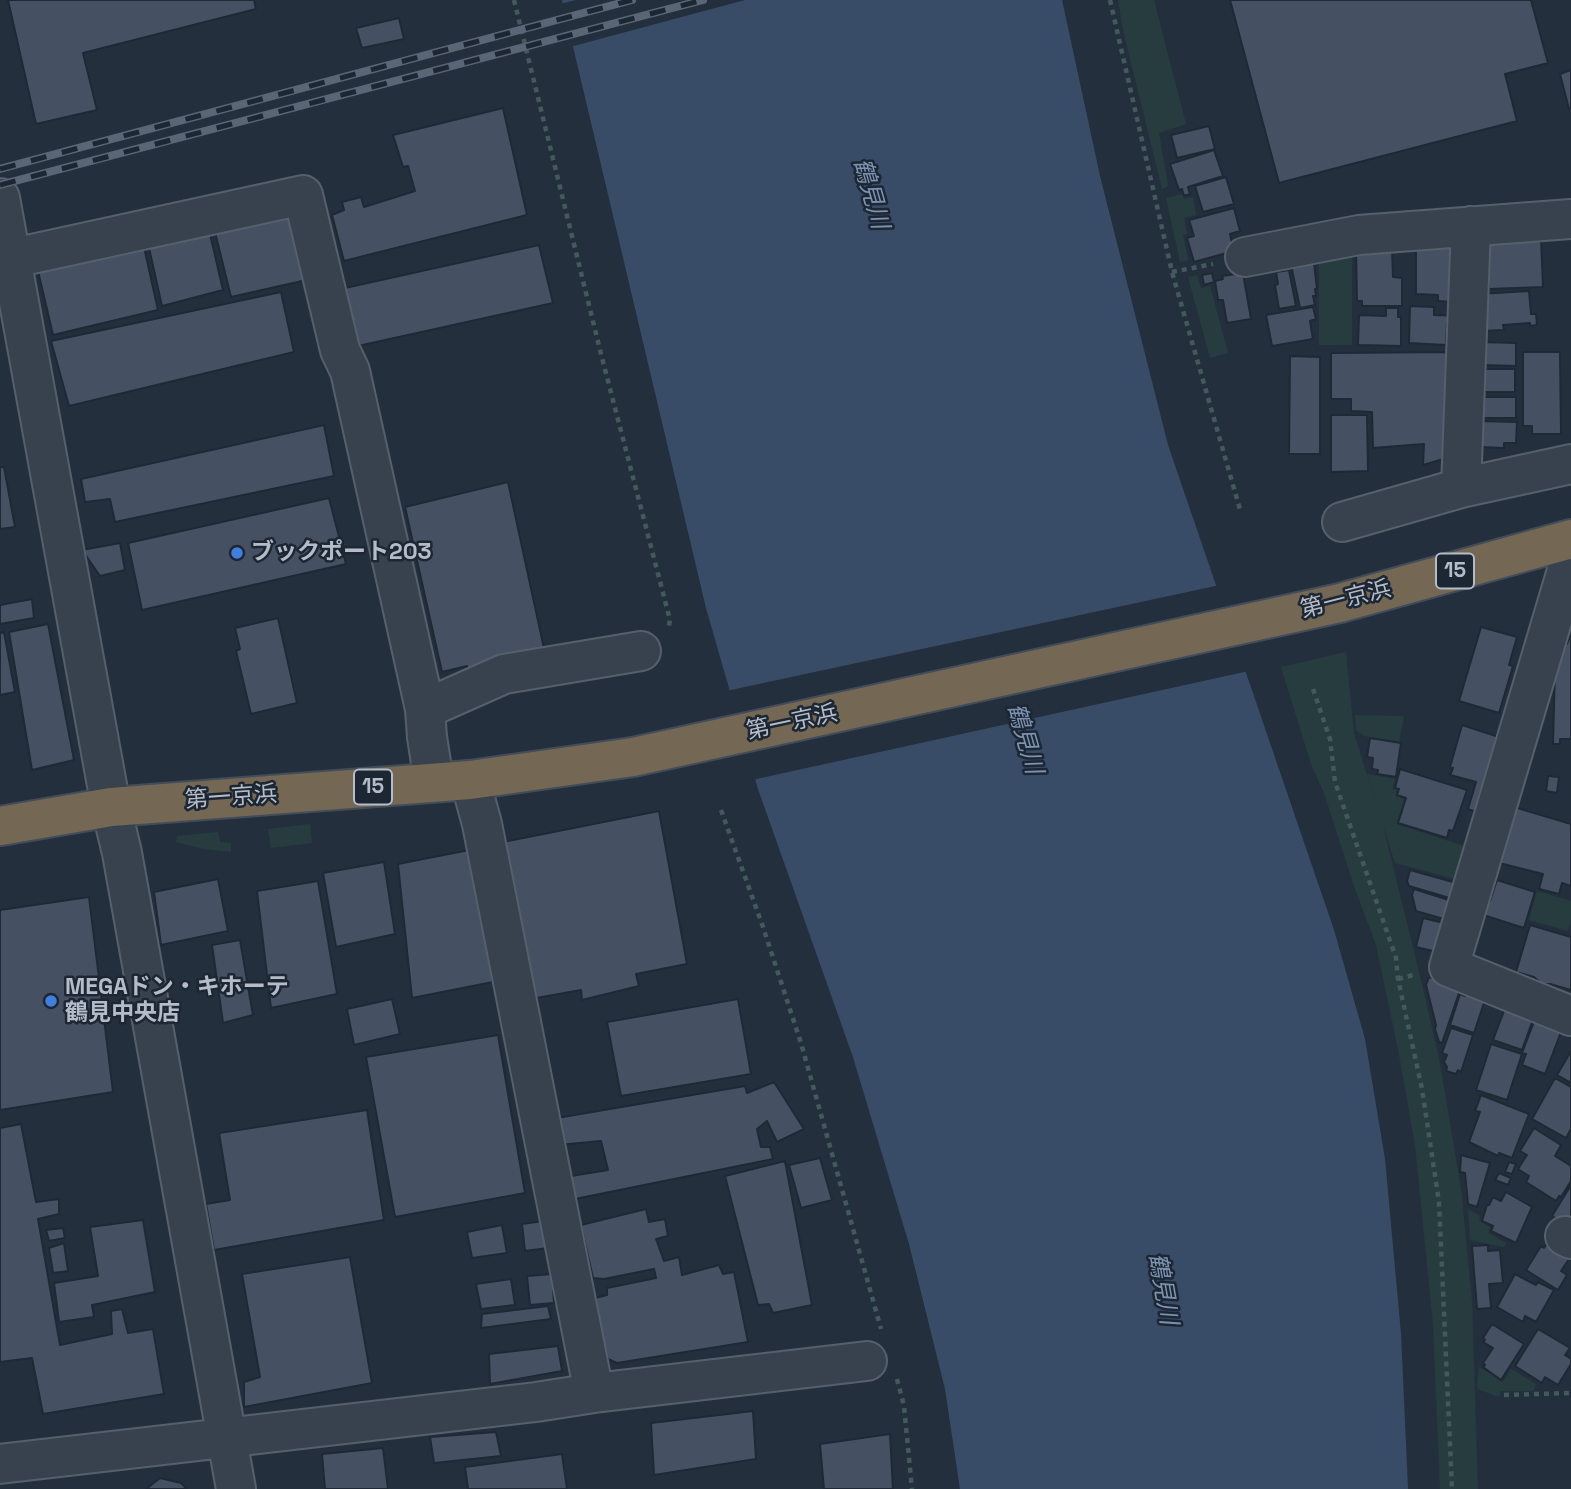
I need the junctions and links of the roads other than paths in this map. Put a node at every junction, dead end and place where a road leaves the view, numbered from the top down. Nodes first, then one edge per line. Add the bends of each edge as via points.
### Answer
1 (0, 198) edge
2 (1571, 219) edge
3 (1471, 226) junction
4 (1245, 257) dead end
5 (6, 261) edge
6 (1571, 464) edge
7 (1461, 488) junction
8 (1342, 522) dead end
9 (1571, 539) edge
10 (1571, 557) edge
11 (641, 651) road end
12 (425, 709) junction
13 (452, 781) junction
14 (111, 807) junction
15 (0, 826) edge
16 (1571, 1016) edge
17 (878, 1359) road end
18 (594, 1393) junction
19 (226, 1437) junction
20 (0, 1464) edge
21 (236, 1489) edge

1 - 5 street
2 - 3 street
3 - 4 street via 1359,235
3 - 7 street
5 - 12 street via 303,195 340,350 350,371
5 - 14 street
6 - 7 street
7 - 8 street
9 - 13 highway, 第一京浜 / 15 via 1339,603 634,757
10 - 16 street via 1448,967
11 - 12 street via 503,674
12 - 13 street via 427,737
13 - 14 highway, 第一京浜 / 15
13 - 18 street via 485,838
14 - 15 highway, 第一京浜 / 15
14 - 19 street
17 - 18 street
18 - 19 street
19 - 20 street
19 - 21 street

